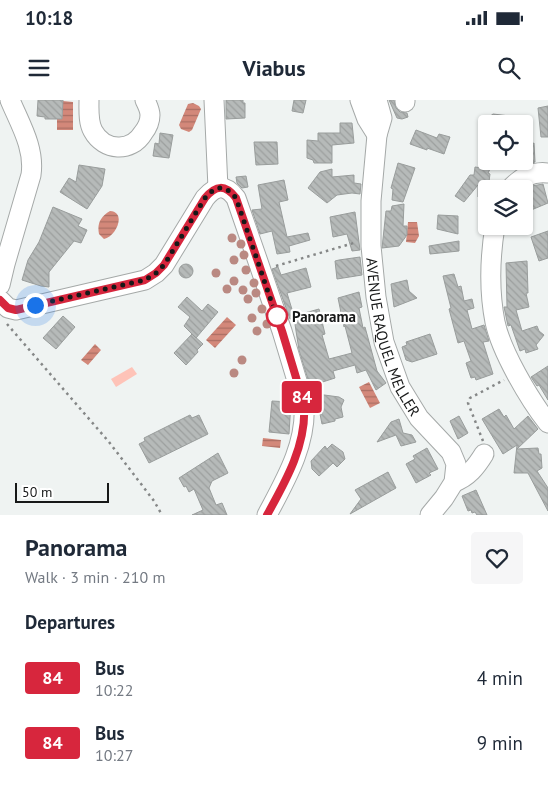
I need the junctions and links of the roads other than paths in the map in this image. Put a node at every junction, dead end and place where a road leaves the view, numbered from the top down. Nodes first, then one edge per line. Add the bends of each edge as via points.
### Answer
1 (10, 100) edge
2 (89, 100) edge
3 (145, 100) edge
4 (214, 100) edge
5 (360, 100) edge
6 (368, 100) edge
7 (377, 100) edge
8 (377, 135) junction
9 (548, 173) edge
10 (521, 180) edge
11 (218, 188) junction
12 (494, 235) edge
13 (0, 285) edge
14 (0, 300) edge
15 (548, 423) edge
16 (484, 454) road end
17 (454, 482) junction
18 (267, 515) edge
19 (430, 515) edge

1 - 13 street via 29,145 33,165
2 - 3 street via 92,130 109,147 125,147 138,141 148,126 150,115
4 - 11 street
5 - 8 street via 366,119
6 - 8 street
7 - 8 street, AVENUE RAQUEL MELLER via 382,118
8 - 17 street, AVENUE RAQUEL MELLER via 371,238 384,342 400,387 419,418 451,452 456,464
9 - 10 street via 540,172
11 - 14 street via 205,198 164,265 145,280 16,310 8,308
11 - 18 street via 227,188 236,198 301,392 305,416 296,457
12 - 15 street via 491,252 494,316 516,373
16 - 17 street via 476,466
17 - 19 street

